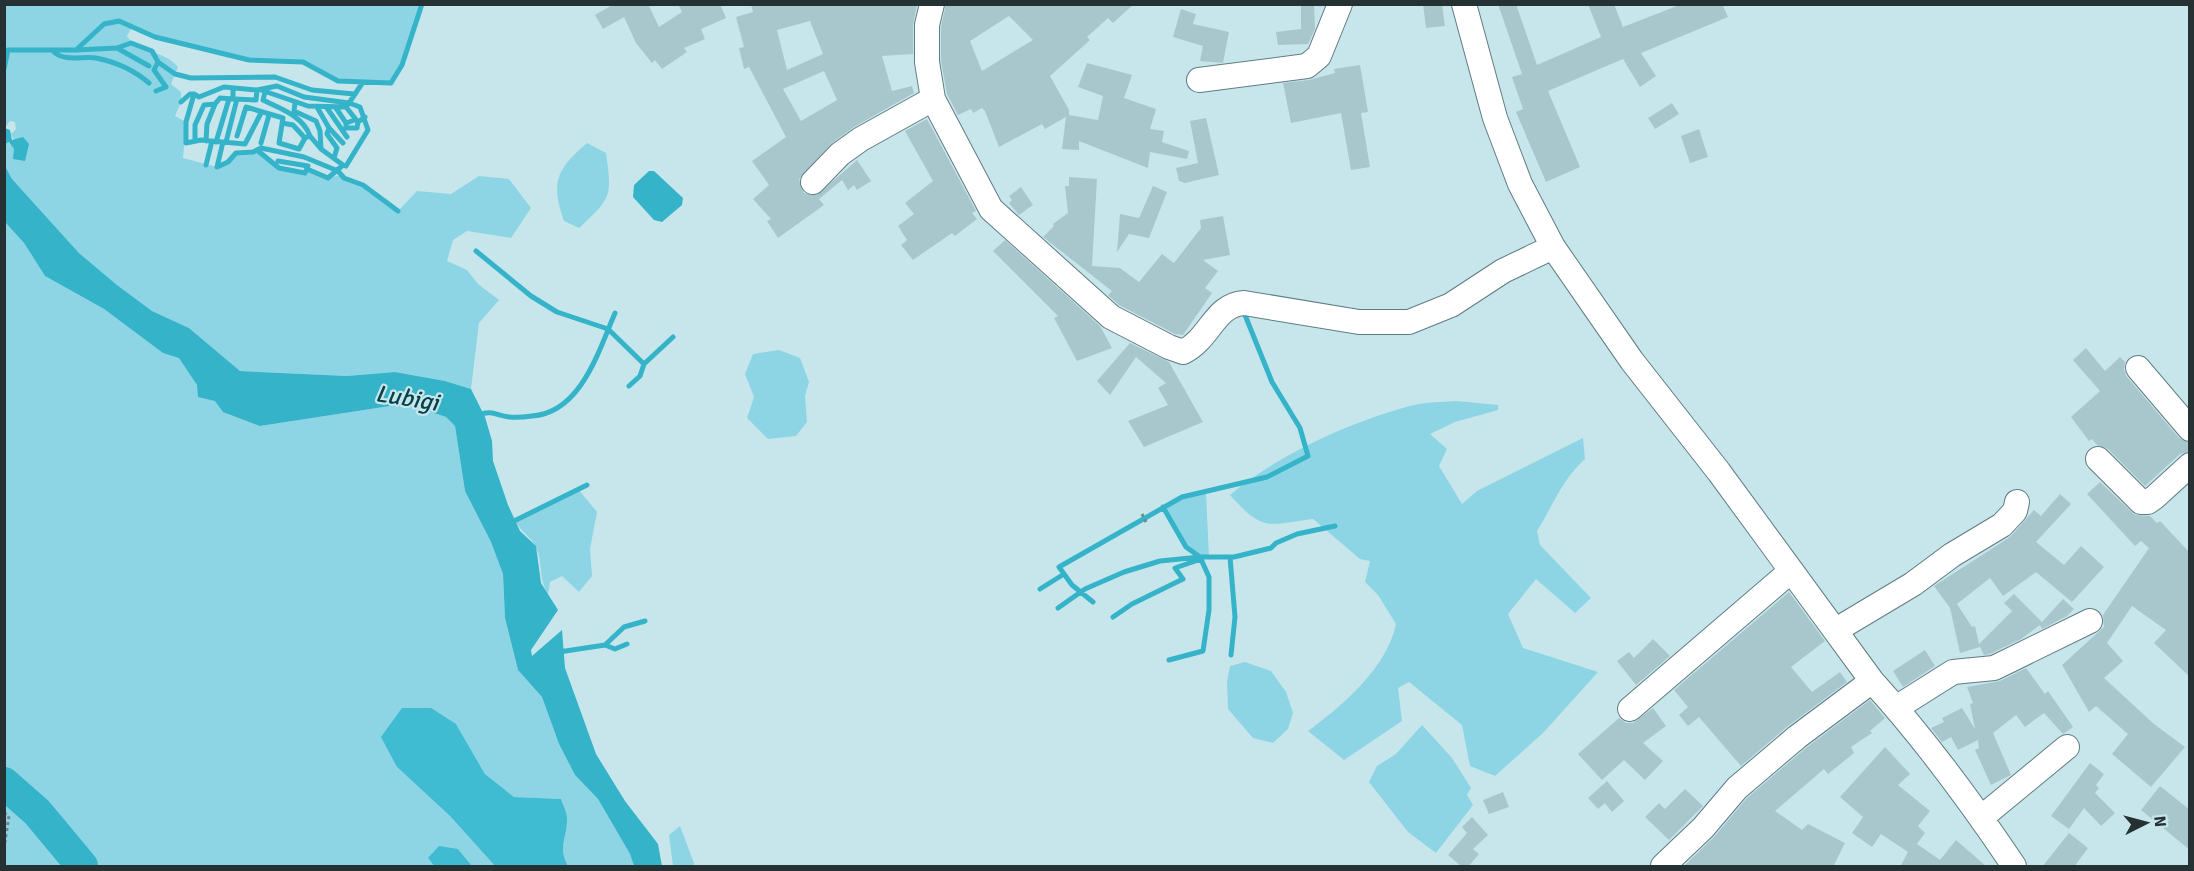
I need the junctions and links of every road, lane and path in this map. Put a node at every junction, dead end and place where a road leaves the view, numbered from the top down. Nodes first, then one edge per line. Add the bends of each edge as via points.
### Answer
1 (932, 4) edge
2 (1340, 4) edge
3 (1464, 4) edge
4 (1199, 80) dead end
5 (933, 99) junction
6 (813, 182) dead end
7 (1552, 247) junction
8 (2138, 368) dead end
9 (2190, 429) edge
10 (2098, 459) dead end
11 (2190, 465) edge
12 (2016, 502) dead end
13 (1142, 514) dead end
14 (1146, 522) dead end
15 (1791, 571) junction
16 (2090, 621) dead end
17 (1836, 630) junction
18 (1872, 681) junction
19 (1896, 708) junction
20 (1630, 709) dead end
21 (2067, 747) dead end
22 (4, 813) edge
23 (1981, 818) junction
24 (4, 848) edge
25 (1663, 867) edge
26 (2014, 867) edge

1 - 5 street via 927,25 927,62
2 - 4 street via 1319,56 1307,66
3 - 7 street via 1499,129 1520,184
5 - 6 street via 840,154
5 - 7 street via 991,209 1111,317 1183,352 1204,337 1218,315 1234,303 1359,322 1409,322 1451,305 1503,270
7 - 15 street via 1632,361
8 - 9 street
10 - 11 street via 2141,501 2148,502
12 - 17 street via 2015,511 2002,525
13 - 14 path
15 - 17 street
15 - 20 street
16 - 19 street via 1994,668 1953,672
17 - 18 street
18 - 19 street
18 - 25 street via 1737,788
19 - 23 street
21 - 23 street
22 - 24 path via 9,816
23 - 26 street

